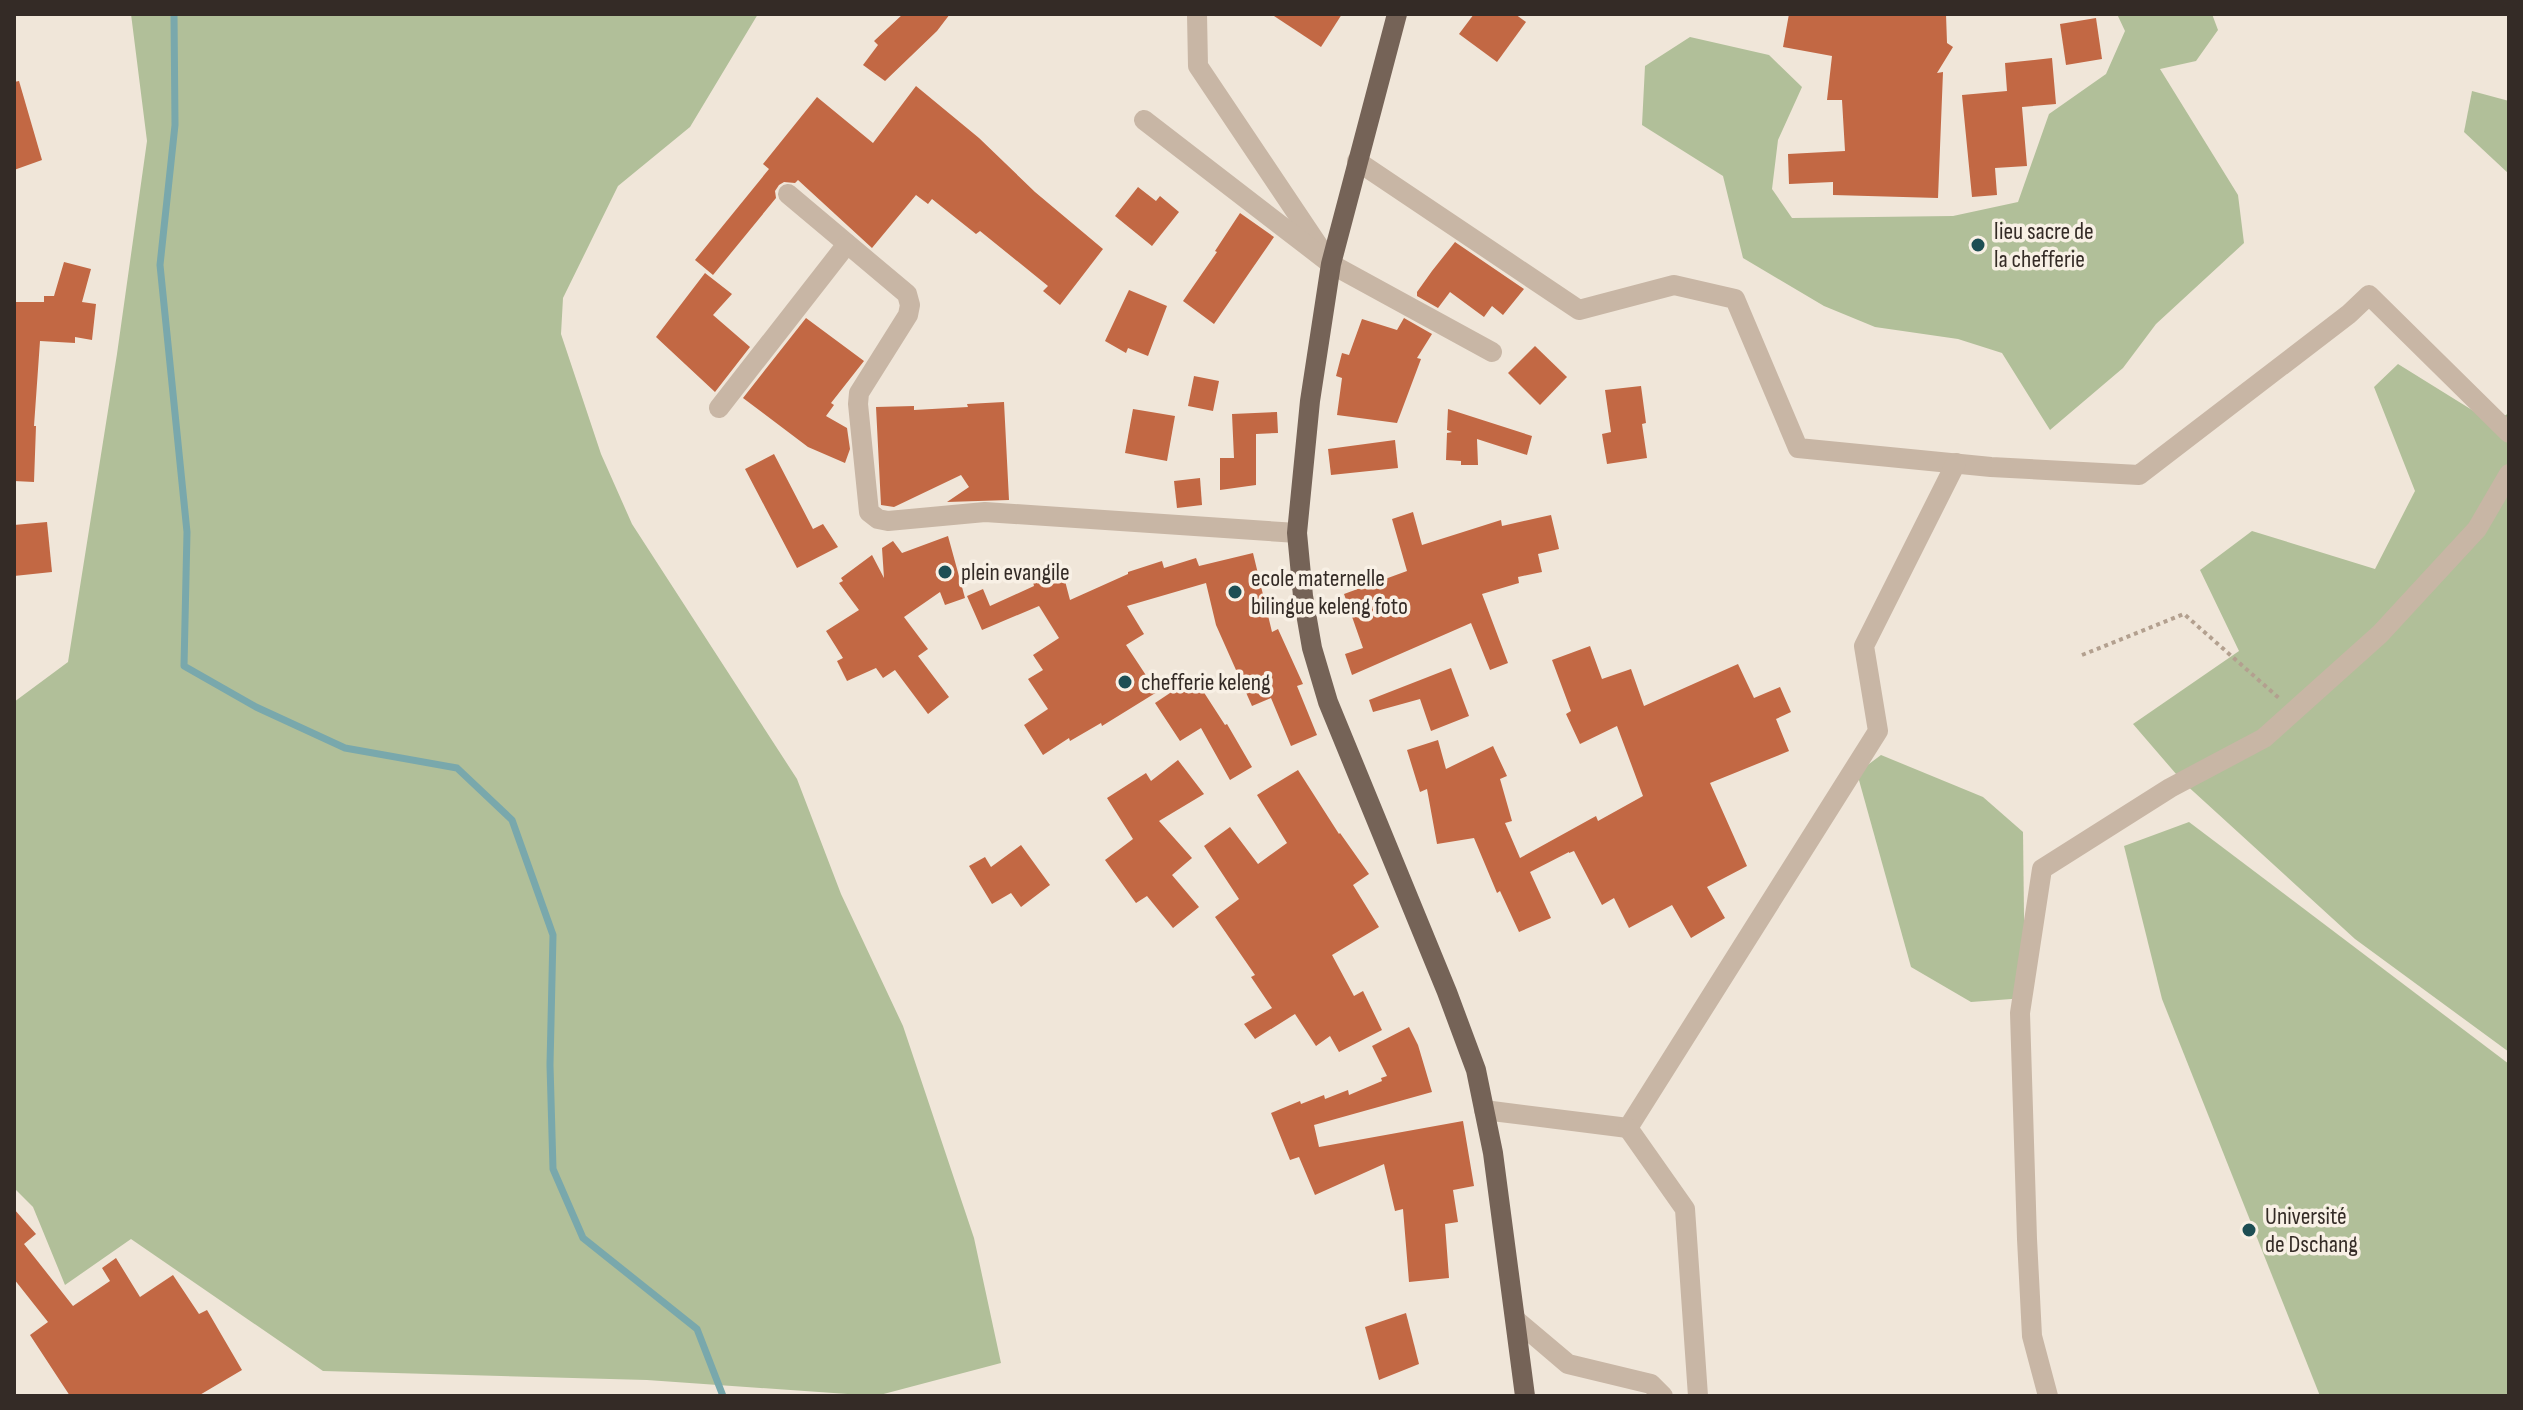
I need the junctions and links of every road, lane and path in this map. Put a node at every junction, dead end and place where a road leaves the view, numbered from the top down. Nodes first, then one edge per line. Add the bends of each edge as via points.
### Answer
1 (1197, 14) edge
2 (1397, 14) edge
3 (1144, 120) dead end
4 (1357, 161) junction
5 (788, 194) dead end
6 (847, 244) junction
7 (1331, 264) junction
8 (1492, 352) dead end
9 (719, 408) dead end
10 (2509, 433) edge
11 (1956, 463) junction
12 (2509, 474) edge
13 (1297, 533) junction
14 (2082, 655) dead end
15 (2294, 712) junction
16 (1484, 1110) junction
17 (1628, 1128) junction
18 (1516, 1320) junction
19 (1525, 1396) edge
20 (1663, 1396) edge
21 (1698, 1396) edge
22 (2048, 1396) edge

1 - 7 street via 1198,66
2 - 4 main road
3 - 7 street
4 - 7 main road
4 - 11 street via 1579,310 1674,285 1735,299 1798,448
5 - 6 street
6 - 9 street
6 - 13 street via 907,294 910,305 859,393 869,512 878,519 985,512
7 - 8 street
7 - 13 main road
10 - 11 street via 2369,295 2139,475
11 - 17 street via 1864,646 1878,731
12 - 15 street via 2477,529 2380,634
13 - 16 main road via 1312,648 1328,702 1452,1005 1476,1070
14 - 15 path via 2184,614
15 - 22 street via 2264,738 2170,788 2042,869 2020,1013 2032,1336
16 - 17 street
16 - 18 main road
17 - 21 street via 1685,1209
18 - 19 main road
18 - 20 street via 1568,1364 1651,1384

